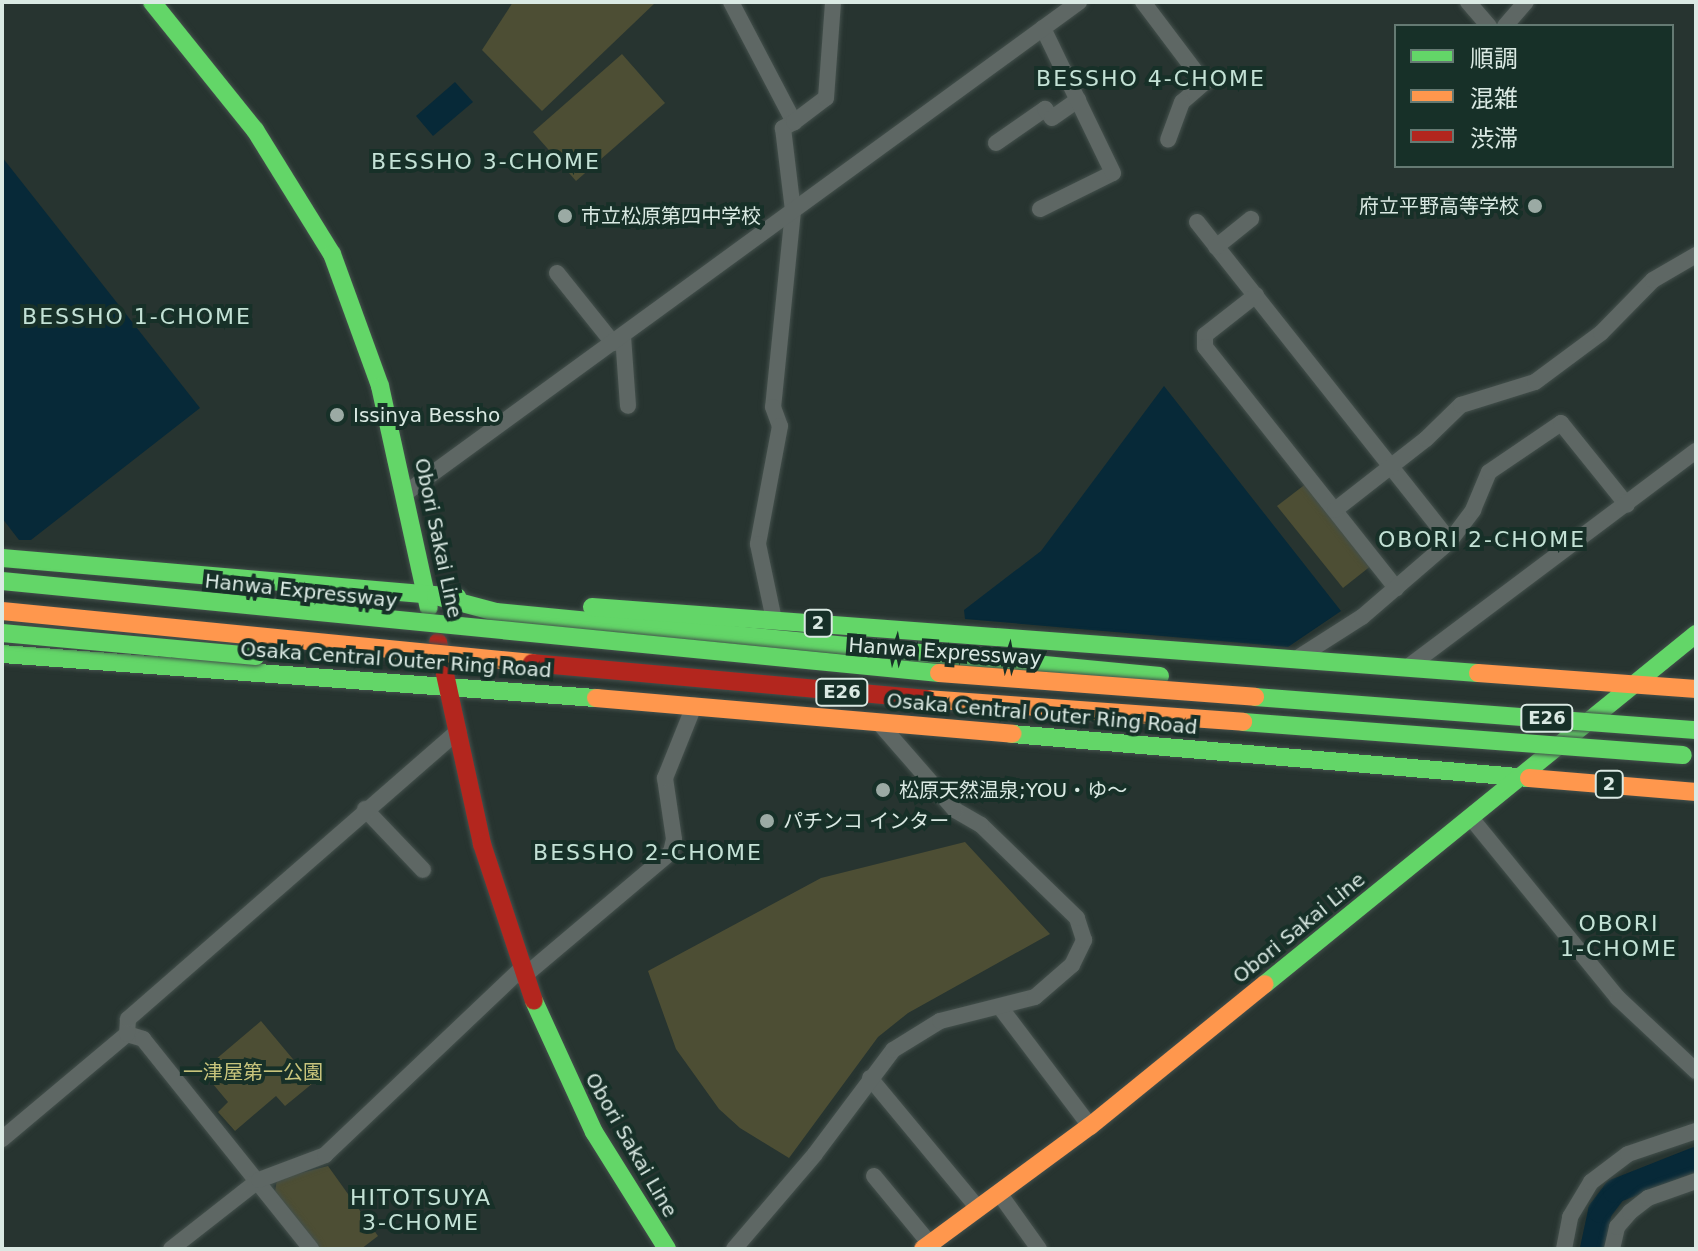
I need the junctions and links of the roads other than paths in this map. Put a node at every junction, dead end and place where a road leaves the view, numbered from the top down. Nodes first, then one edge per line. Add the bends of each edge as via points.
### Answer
1 (152, 2) edge
2 (731, 2) edge
3 (1143, 2) edge
4 (1468, 2) edge
5 (1526, 2) edge
6 (836, 3) edge
7 (1077, 3) edge
8 (1487, 24) edge
9 (1507, 24) edge
10 (1043, 28) junction
11 (1078, 100) junction
12 (794, 122) junction
13 (1168, 140) dead end
14 (996, 143) dead end
15 (1040, 209) dead end
16 (793, 211) junction
17 (1251, 219) dead end
18 (1197, 222) dead end
19 (1216, 247) junction
20 (1696, 255) edge
21 (557, 273) dead end
22 (1256, 295) junction
23 (618, 339) junction
24 (628, 406) dead end
25 (1696, 451) edge
26 (1389, 467) junction
27 (407, 492) junction
28 (1627, 505) junction
29 (1335, 510) junction
30 (1450, 541) junction
31 (2, 558) edge
32 (2, 581) edge
33 (1396, 588) junction
34 (431, 595) junction
35 (2, 611) edge
36 (774, 620) junction
37 (2, 633) edge
38 (1696, 634) edge
39 (2, 654) edge
40 (489, 659) junction
41 (1295, 659) junction
42 (1404, 671) junction
43 (1635, 684) junction
44 (449, 686) junction
45 (1696, 689) edge
46 (1363, 703) junction
47 (694, 706) junction
48 (1397, 706) junction
49 (1696, 708) edge
50 (878, 722) junction
51 (1696, 730) edge
52 (458, 731) junction
53 (1692, 756) edge
54 (1522, 777) junction
55 (1696, 792) edge
56 (365, 809) junction
57 (1471, 818) junction
58 (423, 870) dead end
59 (522, 974) junction
60 (1000, 1007) junction
61 (127, 1034) junction
62 (1696, 1071) edge
63 (870, 1078) junction
64 (1090, 1126) junction
65 (1696, 1131) edge
66 (2, 1139) edge
67 (874, 1176) dead end
68 (259, 1180) junction
69 (1696, 1181) edge
70 (999, 1193) junction
71 (978, 1208) junction
72 (926, 1246) edge
73 (171, 1249) edge
74 (311, 1249) edge
75 (667, 1249) edge
76 (734, 1249) edge
77 (1039, 1249) edge
78 (1564, 1249) edge
79 (1612, 1249) edge

1 - 27 main road, Obori Sakai Line via 255,130 332,254 380,386
2 - 12 street
3 - 13 street via 1204,83 1182,102
4 - 8 street
5 - 9 street
6 - 12 street via 826,98
7 - 10 street
10 - 11 street
10 - 16 street
11 - 14 street via 1052,118 1045,109
11 - 15 street via 1113,173
12 - 16 street via 783,128
16 - 23 street
16 - 36 street via 773,407 780,426 758,544
17 - 19 street
18 - 19 street
19 - 22 street
20 - 26 street via 1653,280 1601,333 1535,382 1461,405
21 - 23 street
22 - 26 street
22 - 29 street via 1205,335 1205,347
23 - 24 street
23 - 27 street
25 - 28 street
26 - 29 street
26 - 30 street
27 - 34 main road, Obori Sakai Line
28 - 30 street via 1561,423 1489,472 1473,510
28 - 42 street
29 - 33 street
30 - 33 street
31 - 34 main road, 2
32 - 46 main road, Hanwa Expressway / E26, bridge via 784,661
33 - 41 street
34 - 36 main road, 2
34 - 44 main road, Obori Sakai Line
34 - 46 main road, bridge via 496,612 1043,662
35 - 40 main road, E26, bridge
36 - 41 main road, 2
37 - 40 main road, bridge via 308,660
38 - 43 main road, Obori Sakai Line
39 - 44 main road, Osaka Central Outer Ring Road / 2
40 - 53 main road, E26, bridge via 984,704
41 - 42 main road, 2
42 - 43 main road, 2
43 - 45 main road, 2
43 - 54 main road, Obori Sakai Line
44 - 47 main road, Osaka Central Outer Ring Road / 2
44 - 52 main road, Obori Sakai Line
46 - 48 main road, Hanwa Expressway / E26, bridge
47 - 50 main road, Osaka Central Outer Ring Road / 2
47 - 59 street via 665,778 674,839 671,852
48 - 49 main road, bridge
48 - 51 main road, Hanwa Expressway / E26, bridge
50 - 54 main road, Osaka Central Outer Ring Road / 2
50 - 60 street via 955,810 981,825 1083,929 1080,953 1072,965 1035,997
52 - 56 street
52 - 59 main road, Obori Sakai Line via 482,844
54 - 55 main road, Osaka Central Outer Ring Road / 2
54 - 57 main road, Obori Sakai Line
56 - 58 street
56 - 61 street via 299,873 128,1019
57 - 62 street via 1618,998
57 - 64 main road, Obori Sakai Line
59 - 68 street via 325,1155
59 - 75 main road, Obori Sakai Line via 594,1132
60 - 63 street via 982,1007 916,1032
60 - 64 street
61 - 66 street
61 - 68 street via 143,1039
63 - 71 street
63 - 76 street via 815,1154
64 - 70 main road, Obori Sakai Line
65 - 78 street via 1628,1154 1591,1182 1570,1217
67 - 72 street
68 - 73 street
68 - 74 street
69 - 79 street via 1648,1198 1630,1212 1617,1227
70 - 71 main road, Obori Sakai Line
70 - 77 street
71 - 72 main road, Obori Sakai Line

